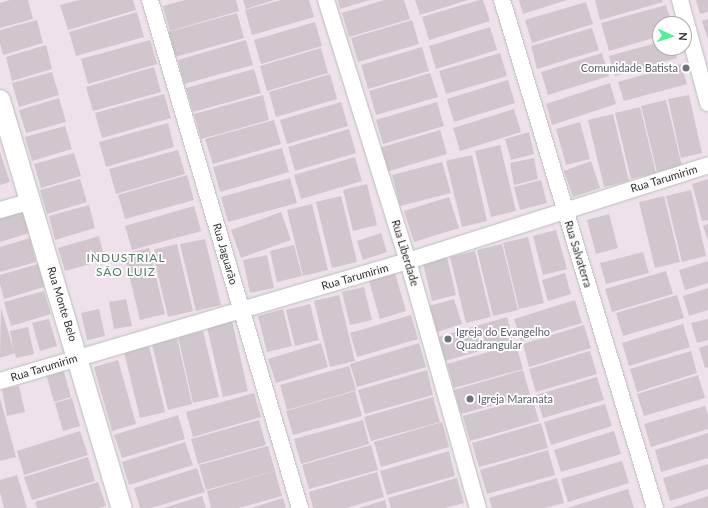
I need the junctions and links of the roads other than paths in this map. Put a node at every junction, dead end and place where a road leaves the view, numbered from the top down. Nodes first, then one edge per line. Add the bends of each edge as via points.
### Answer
1 (150, 0) edge
2 (326, 0) edge
3 (502, 0) edge
4 (680, 0) edge
5 (0, 100) edge
6 (708, 102) edge
7 (708, 165) edge
8 (31, 201) junction
9 (0, 210) edge
10 (565, 210) junction
11 (408, 261) junction
12 (241, 310) junction
13 (78, 358) junction
14 (0, 381) edge
15 (122, 508) edge
16 (300, 508) edge
17 (478, 508) edge
18 (655, 508) edge

1 - 12 street, Rua Jaguarão
2 - 11 street, Rua Liberdade
3 - 10 street, Rua Salvaterra
4 - 6 street
5 - 8 street, Rua Monte Belo
7 - 10 street, Rua Tarumirim
8 - 9 street
8 - 13 street, Rua Monte Belo
10 - 11 street, Rua Tarumirim
10 - 18 street, Rua Salvaterra
11 - 12 street, Rua Tarumirim
11 - 17 street, Rua Liberdade
12 - 13 street, Rua Tarumirim
12 - 16 street, Rua Jaguarão
13 - 14 street, Rua Tarumirim
13 - 15 street, Rua Monte Belo

